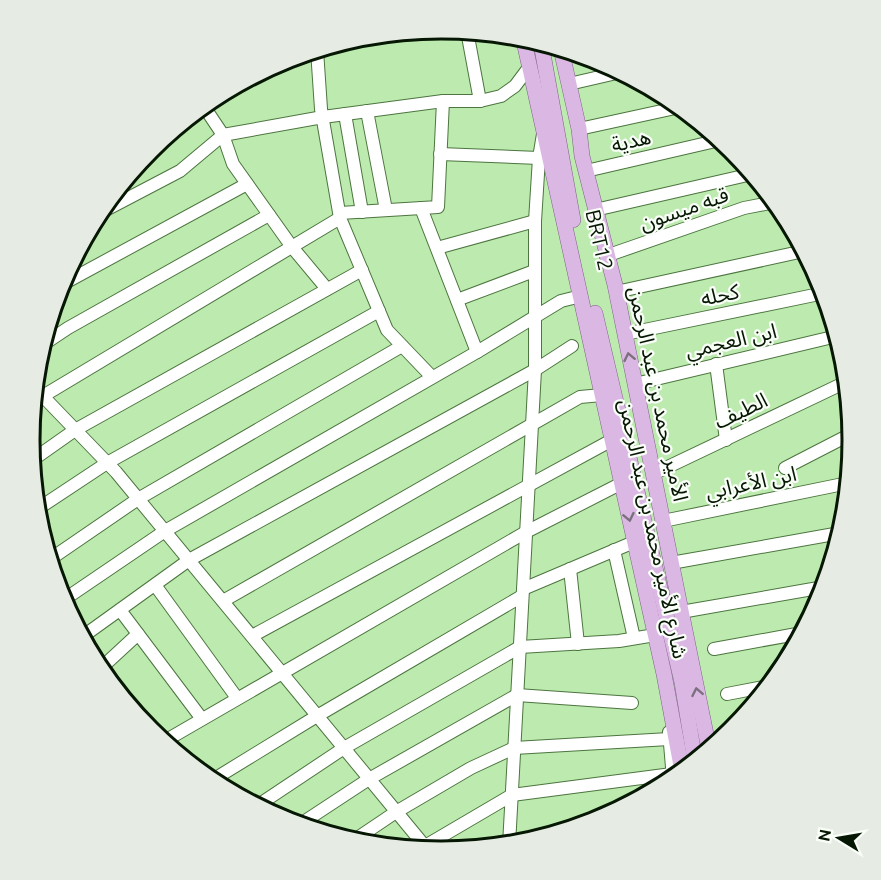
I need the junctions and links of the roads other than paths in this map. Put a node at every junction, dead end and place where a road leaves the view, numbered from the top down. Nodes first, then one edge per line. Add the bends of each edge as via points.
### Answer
1 (469, 40) edge
2 (526, 49) edge
3 (543, 53) edge
4 (318, 58) edge
5 (563, 58) edge
6 (530, 66) junction
7 (608, 76) edge
8 (570, 86) junction
9 (537, 97) junction
10 (443, 101) junction
11 (480, 101) junction
12 (667, 110) edge
13 (367, 111) junction
14 (209, 113) edge
15 (345, 114) junction
16 (555, 114) junction
17 (322, 117) junction
18 (579, 129) junction
19 (223, 135) junction
20 (557, 140) junction
21 (709, 143) edge
22 (440, 154) junction
23 (582, 156) junction
24 (543, 157) junction
25 (586, 171) junction
26 (742, 176) edge
27 (247, 184) junction
28 (765, 204) edge
29 (116, 205) edge
30 (421, 208) junction
31 (386, 210) junction
32 (595, 210) junction
33 (362, 212) junction
34 (269, 215) junction
35 (340, 216) junction
36 (535, 221) junction
37 (292, 247) junction
38 (436, 248) junction
39 (794, 252) edge
40 (606, 256) junction
41 (362, 270) junction
42 (534, 270) junction
43 (74, 278) edge
44 (327, 289) junction
45 (616, 291) junction
46 (580, 296) junction
47 (814, 296) edge
48 (457, 300) junction
49 (379, 311) junction
50 (533, 319) junction
51 (625, 334) junction
52 (52, 338) edge
53 (828, 338) edge
54 (402, 346) junction
55 (572, 346) dead end
56 (477, 352) junction
57 (716, 364) junction
58 (535, 370) junction
59 (432, 377) junction
60 (635, 384) junction
61 (838, 386) edge
62 (43, 391) edge
63 (602, 395) junction
64 (42, 400) edge
65 (532, 425) junction
66 (75, 430) junction
67 (842, 439) edge
68 (612, 440) junction
69 (726, 440) junction
70 (40, 455) edge
71 (107, 463) junction
72 (785, 468) dead end
73 (653, 474) junction
74 (622, 483) junction
75 (529, 484) junction
76 (839, 485) edge
77 (138, 499) junction
78 (45, 504) edge
79 (663, 521) junction
80 (165, 531) junction
81 (526, 532) junction
82 (830, 535) edge
83 (634, 542) junction
84 (614, 550) junction
85 (56, 555) edge
86 (189, 560) junction
87 (671, 563) junction
88 (570, 569) junction
89 (154, 585) junction
90 (812, 589) edge
91 (523, 593) junction
92 (71, 595) edge
93 (223, 602) junction
94 (120, 610) junction
95 (681, 612) junction
96 (89, 633) edge
97 (138, 634) junction
98 (655, 635) junction
99 (791, 635) edge
100 (252, 636) junction
101 (634, 639) junction
102 (578, 644) junction
103 (520, 647) junction
104 (714, 649) dead end
105 (107, 663) edge
106 (281, 672) junction
107 (664, 674) junction
108 (755, 689) edge
109 (727, 694) dead end
110 (517, 695) junction
111 (237, 699) junction
112 (632, 703) dead end
113 (317, 716) junction
114 (202, 719) junction
115 (172, 737) edge
116 (669, 739) junction
117 (707, 739) edge
118 (344, 748) junction
119 (514, 748) junction
120 (693, 752) edge
121 (674, 765) edge
122 (675, 765) edge
123 (221, 775) edge
124 (656, 777) edge
125 (369, 778) junction
126 (512, 795) junction
127 (265, 801) edge
128 (396, 812) junction
129 (309, 819) edge
130 (364, 833) edge
131 (510, 835) edge
132 (417, 840) edge
133 (437, 841) edge

1 - 11 street
2 - 6 main road
3 - 16 main road, BRT12
4 - 17 street
5 - 8 main road, الأمير محمد بن عبد الرحمن
6 - 9 main road
6 - 11 street via 515,86 501,96
7 - 8 street
8 - 16 main road via 569,106
8 - 18 main road, الأمير محمد بن عبد الرحمن
9 - 16 main road via 543,109
9 - 24 main road
10 - 11 street
10 - 13 street
10 - 22 street
12 - 18 street
13 - 15 street
13 - 31 street
14 - 19 street
15 - 17 street
15 - 33 street
16 - 20 main road, BRT12
17 - 19 street
17 - 35 street
18 - 23 main road, الأمير محمد بن عبد الرحمن
19 - 27 street via 233,164
19 - 29 street via 180,171
20 - 23 main road via 571,141
20 - 24 main road
20 - 120 main road, BRT12 via 573,223 682,682
21 - 25 street, هدية
22 - 24 street
22 - 30 street via 438,207
23 - 25 main road, الأمير محمد بن عبد الرحمن
24 - 36 street
24 - 46 main road
25 - 32 main road, الأمير محمد بن عبد الرحمن
26 - 32 street
27 - 34 street
27 - 43 street
28 - 40 street, قبه ميسون
30 - 31 street
30 - 38 street
31 - 33 street
32 - 40 main road, الأمير محمد بن عبد الرحمن
33 - 35 street
34 - 37 street
34 - 52 street
35 - 37 street
35 - 41 street
36 - 38 street
36 - 42 street
37 - 44 street
37 - 62 street
38 - 48 street
39 - 45 street
40 - 45 main road, الأمير محمد بن عبد الرحمن
41 - 44 street
41 - 49 street
42 - 48 street
42 - 50 street
44 - 66 street
45 - 51 main road, الأمير محمد بن عبد الرحمن
46 - 50 street via 561,301
46 - 63 main road, شارع الأمير محمد بن عبد الرحمن
47 - 51 street, كحله
48 - 56 street
49 - 54 street via 387,330
49 - 71 street
50 - 56 street
50 - 58 street
60 -> 51 main road, الأمير محمد بن عبد الرحمن
53 - 57 street, ابن العجمي
54 - 59 street
54 - 77 street
55 - 58 street
56 - 59 street
57 - 60 street, ابن العجمي
57 - 69 street
58 - 65 street
58 - 86 street
59 - 80 street
60 - 73 main road, الأمير محمد بن عبد الرحمن
61 - 69 street, الطيف
63 - 65 street via 580,398
63 - 68 main road, شارع الأمير محمد بن عبد الرحمن
64 - 66 street
65 - 75 street
65 - 93 street
66 - 70 street
66 - 71 street
67 - 72 street
68 - 74 main road, شارع الأمير محمد بن عبد الرحمن
68 - 75 street
69 - 73 street, الطيف
71 - 77 street
71 - 78 street
73 - 79 main road, الأمير محمد بن عبد الرحمن
74 - 81 street
74 -> 83 main road, شارع الأمير محمد بن عبد الرحمن
75 - 81 street
75 - 100 street
76 - 79 street, ابن الأعرابي
77 - 80 street
77 - 85 street
79 - 87 main road, الأمير محمد بن عبد الرحمن
80 - 86 street
80 - 92 street
81 - 91 street
81 - 106 street
82 - 87 street
83 - 84 street
83 - 98 main road, شارع الأمير محمد بن عبد الرحمن
84 - 88 street
84 - 101 street
86 - 89 street
86 - 93 street
87 - 95 main road, الأمير محمد بن عبد الرحمن
88 - 91 street
88 - 102 street
89 - 94 street
89 - 111 street
90 - 95 street
91 - 103 street
91 - 113 street
93 - 100 street
94 - 96 street
94 - 97 street
117 -> 95 main road, الأمير محمد بن عبد الرحمن
97 - 105 street
97 - 114 street
98 - 101 street
98 - 107 main road, شارع الأمير محمد بن عبد الرحمن
99 - 104 street
100 - 106 street
101 - 102 street
102 - 103 street
103 - 110 street
103 - 118 street
106 - 111 street
106 - 113 street
107 - 116 street
107 - 122 main road, شارع الأمير محمد بن عبد الرحمن
108 - 109 street
110 - 112 street
110 - 119 street
110 - 125 street
111 - 114 street
113 - 118 street
113 - 123 street
114 - 115 street
116 - 119 street
116 - 121 street
118 - 125 street
118 - 127 street
119 - 126 street
119 - 128 street
124 - 126 street
125 - 128 street
125 - 129 street
126 - 131 street
126 - 133 street
128 - 130 street
128 - 132 street

